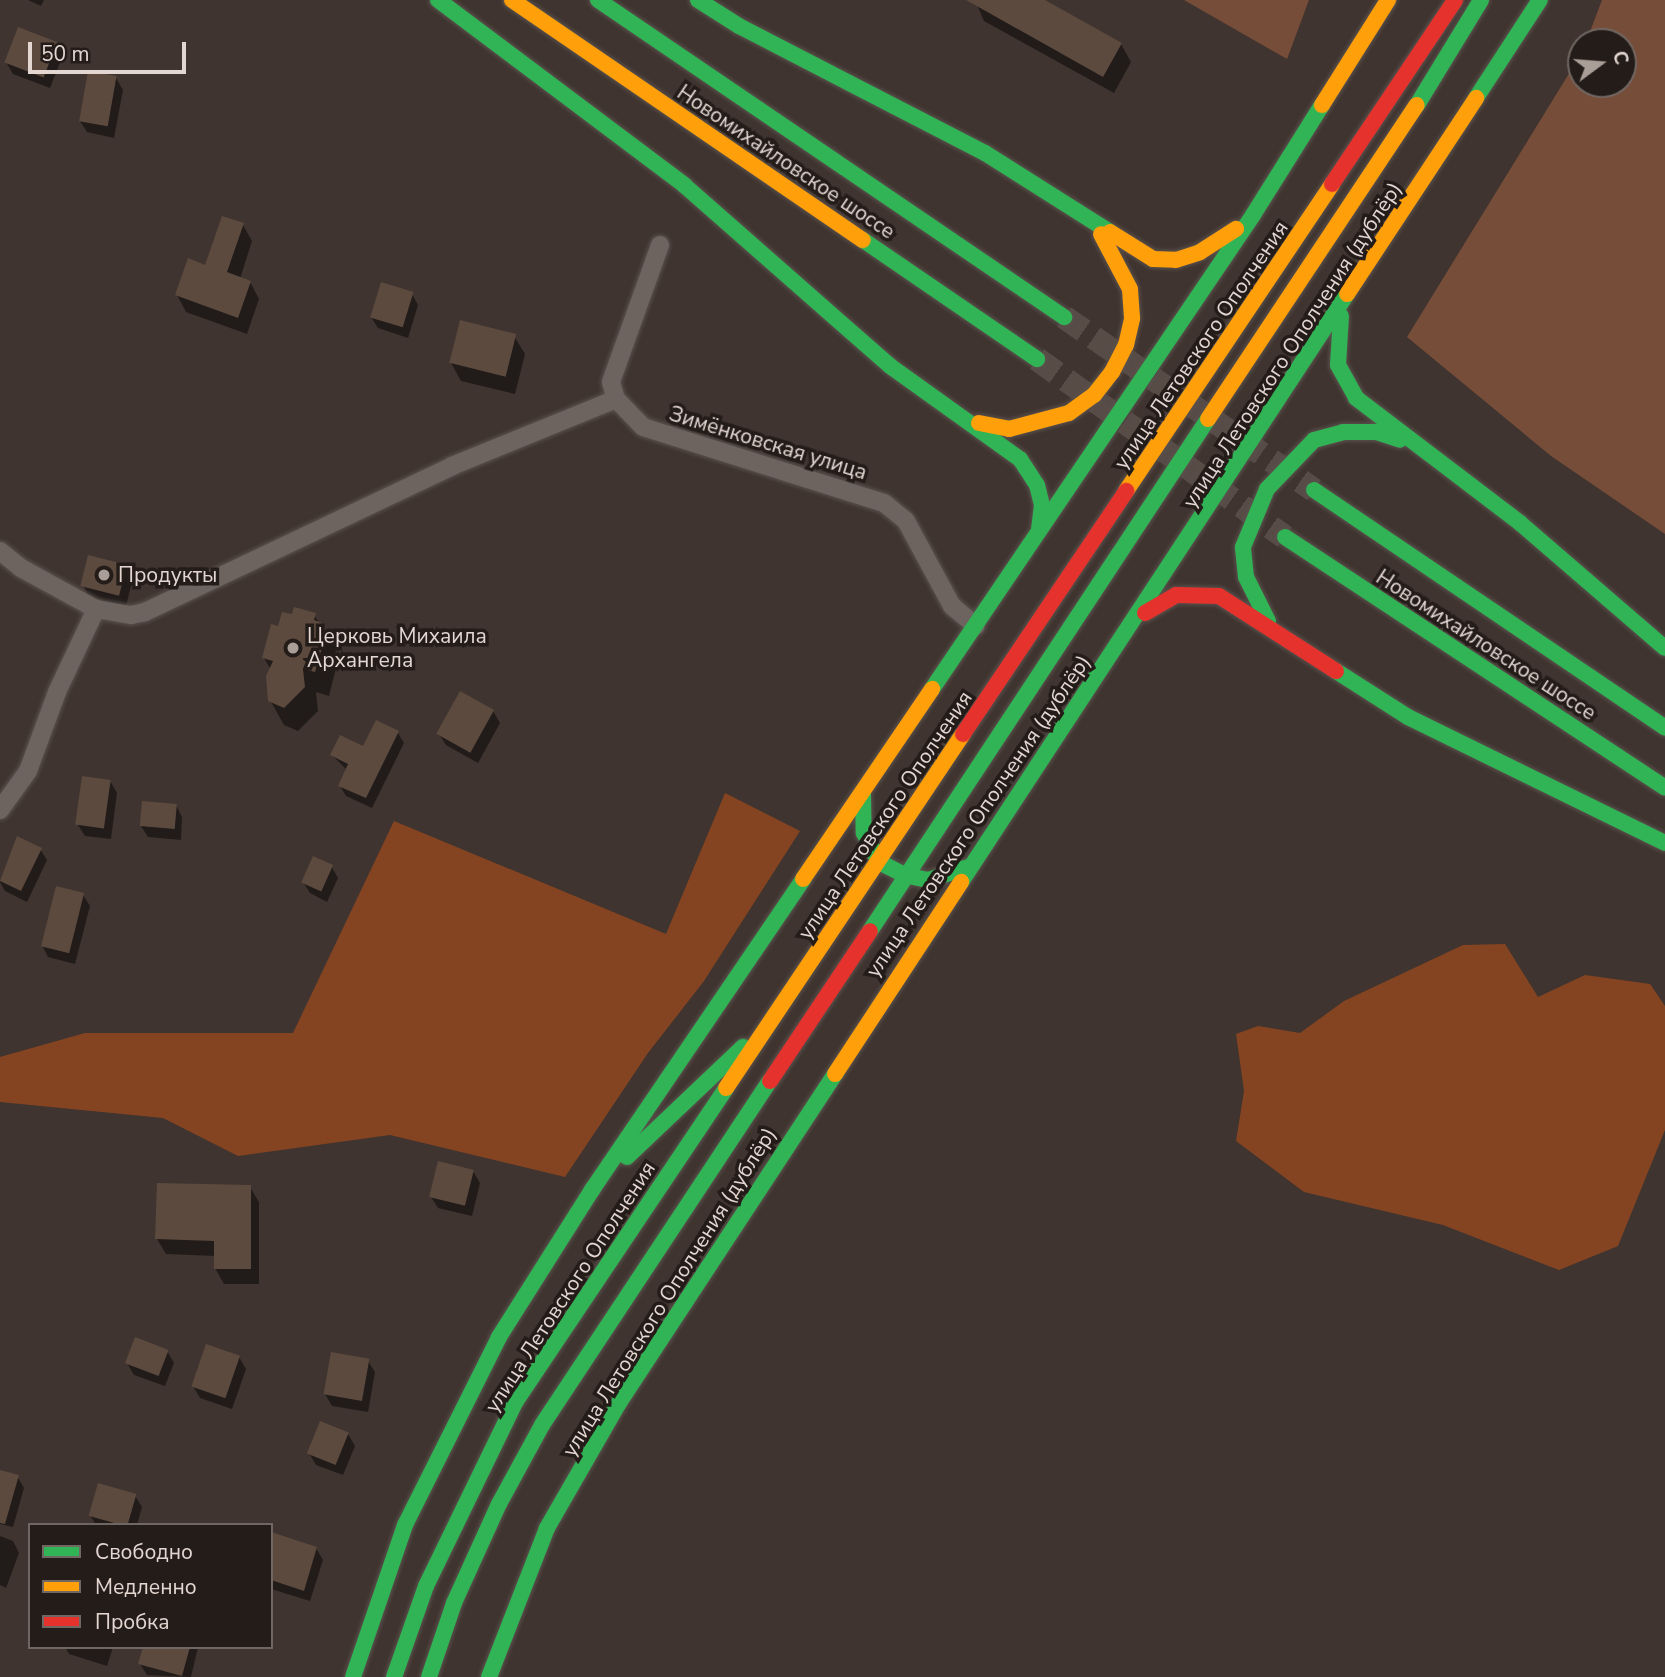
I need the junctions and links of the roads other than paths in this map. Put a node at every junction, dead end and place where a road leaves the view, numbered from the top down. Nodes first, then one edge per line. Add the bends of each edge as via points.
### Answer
1 (438, 0) edge
2 (512, 0) edge
3 (598, 0) edge
4 (698, 0) edge
5 (1388, 0) edge
6 (1455, 0) edge
7 (1481, 0) edge
8 (1540, 0) edge
9 (1253, 215) junction
10 (1093, 223) junction
11 (660, 245) dead end
12 (1349, 295) junction
13 (1064, 317) tunnel mouth
14 (1037, 359) tunnel mouth
15 (616, 399) junction
16 (971, 421) junction
17 (1418, 446) junction
18 (1314, 490) tunnel mouth
19 (1037, 535) junction
20 (1284, 537) tunnel mouth
21 (0, 551) edge
22 (96, 609) junction
23 (1136, 620) junction
24 (976, 626) junction
25 (1273, 628) junction
26 (1665, 648) edge
27 (1665, 728) edge
28 (1665, 788) edge
29 (863, 794) junction
30 (0, 810) edge
31 (1665, 843) edge
32 (879, 862) junction
33 (968, 867) junction
34 (904, 875) junction
35 (777, 1016) junction
36 (593, 1190) junction
37 (353, 1677) edge
38 (394, 1677) edge
39 (429, 1677) edge
40 (489, 1677) edge

1 - 16 street via 684,185 890,366
2 - 14 street, Новомихайловское шоссе
3 - 13 street, Новомихайловское шоссе
4 - 10 street via 739,26 985,153
5 - 9 street
6 - 32 street, улица Летовского Ополчения
7 - 34 street via 1458,43
8 - 12 street, улица Летовского Ополчения (дублёр)
9 - 10 street via 1222,240 1176,260 1153,259
9 - 19 street
10 - 16 street via 1118,260 1130,289 1132,318 1126,345 1112,372 1094,395 1069,414 1038,425 1009,429
11 - 15 street via 611,382
12 - 17 street via 1336,343 1345,383 1380,419
12 - 23 street, улица Летовского Ополчения (дублёр)
15 - 22 street via 452,466 145,612 131,615
15 - 24 street, Зимёнковская улица via 643,428 884,503 906,520 952,606
16 - 19 street via 1029,470 1042,505
17 - 25 street via 1376,432 1343,432 1314,440 1267,489 1243,547 1255,602
17 - 26 street via 1520,523
18 - 27 street, Новомихайловское шоссе
19 - 24 street
20 - 28 street, Новомихайловское шоссе
21 - 22 street via 21,568
22 - 30 street via 57,692 29,771
23 - 25 street via 1176,595 1198,593 1219,596
23 - 33 street, улица Летовского Ополчения (дублёр)
24 - 29 street
25 - 31 street via 1408,717
29 - 32 street via 864,833
29 - 36 street
32 - 34 street
32 - 35 street, улица Летовского Ополчения
33 - 34 street via 928,880
33 - 40 street, улица Летовского Ополчения (дублёр) via 619,1403 547,1528
34 - 39 street via 542,1425 487,1529 454,1603
35 - 36 street
35 - 38 street, улица Летовского Ополчения via 516,1401 431,1574
36 - 37 street via 499,1337 451,1429 405,1525

